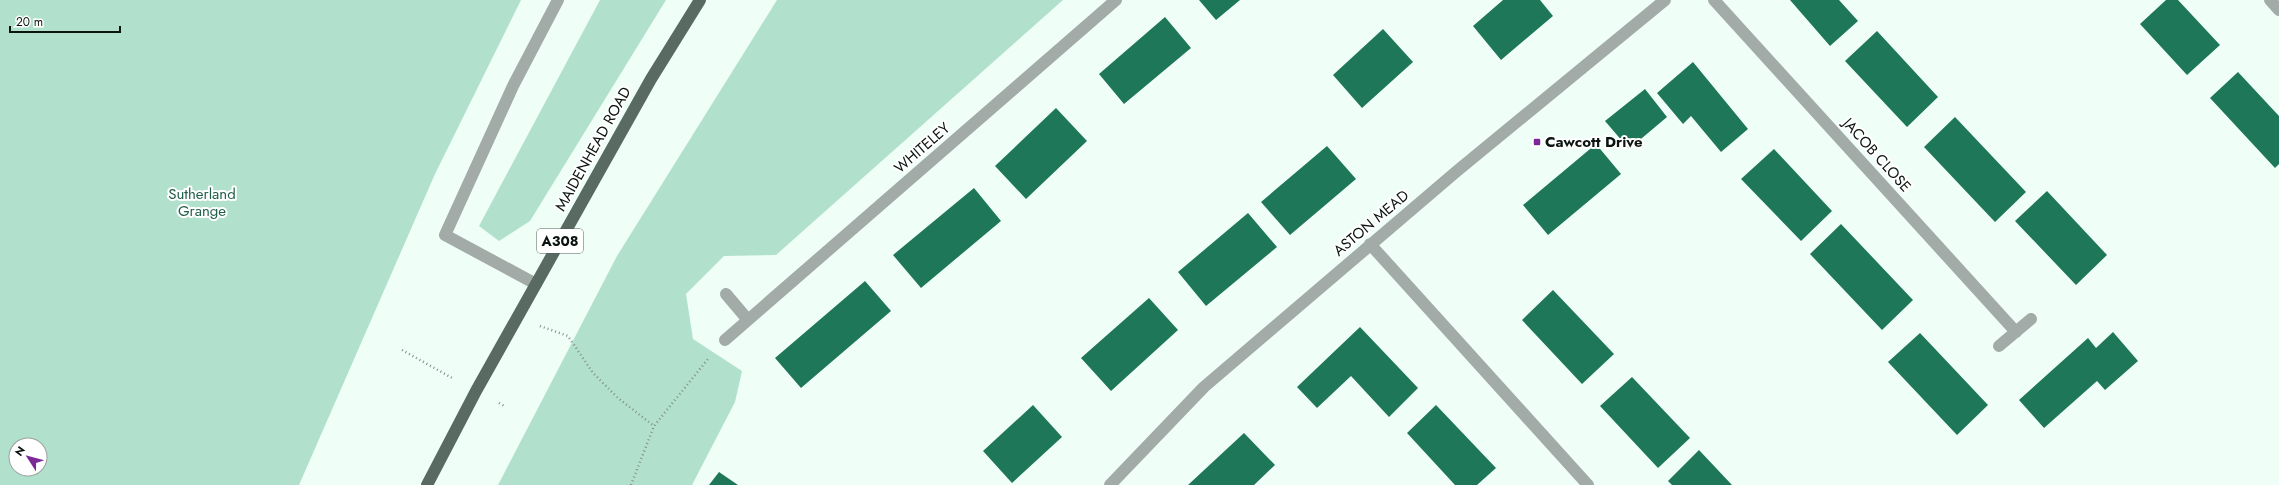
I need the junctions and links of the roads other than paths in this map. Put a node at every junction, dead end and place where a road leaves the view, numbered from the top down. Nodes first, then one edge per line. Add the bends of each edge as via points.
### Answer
1 (558, 0) edge
2 (700, 0) edge
3 (1116, 0) edge
4 (1665, 0) edge
5 (1714, 0) edge
6 (2270, 0) edge
7 (2279, 10) edge
8 (1370, 244) junction
9 (536, 284) junction
10 (726, 294) dead end
11 (2031, 319) dead end
12 (748, 320) junction
13 (2016, 332) junction
14 (726, 340) road end
15 (1999, 346) dead end
16 (427, 485) edge
17 (1110, 485) edge
18 (1588, 485) edge

1 - 9 street via 513,86 445,235
2 - 9 main road, MAIDENHEAD ROAD / A308 via 651,79
3 - 12 street, WHITELEY
4 - 8 street, ASTON MEAD
5 - 13 street, JACOB CLOSE
6 - 7 street
8 - 17 street, ASTON MEAD via 1204,387
8 - 18 street
9 - 16 main road, MAIDENHEAD ROAD / A308
10 - 12 street
11 - 13 street
12 - 14 street, WHITELEY
13 - 15 street

